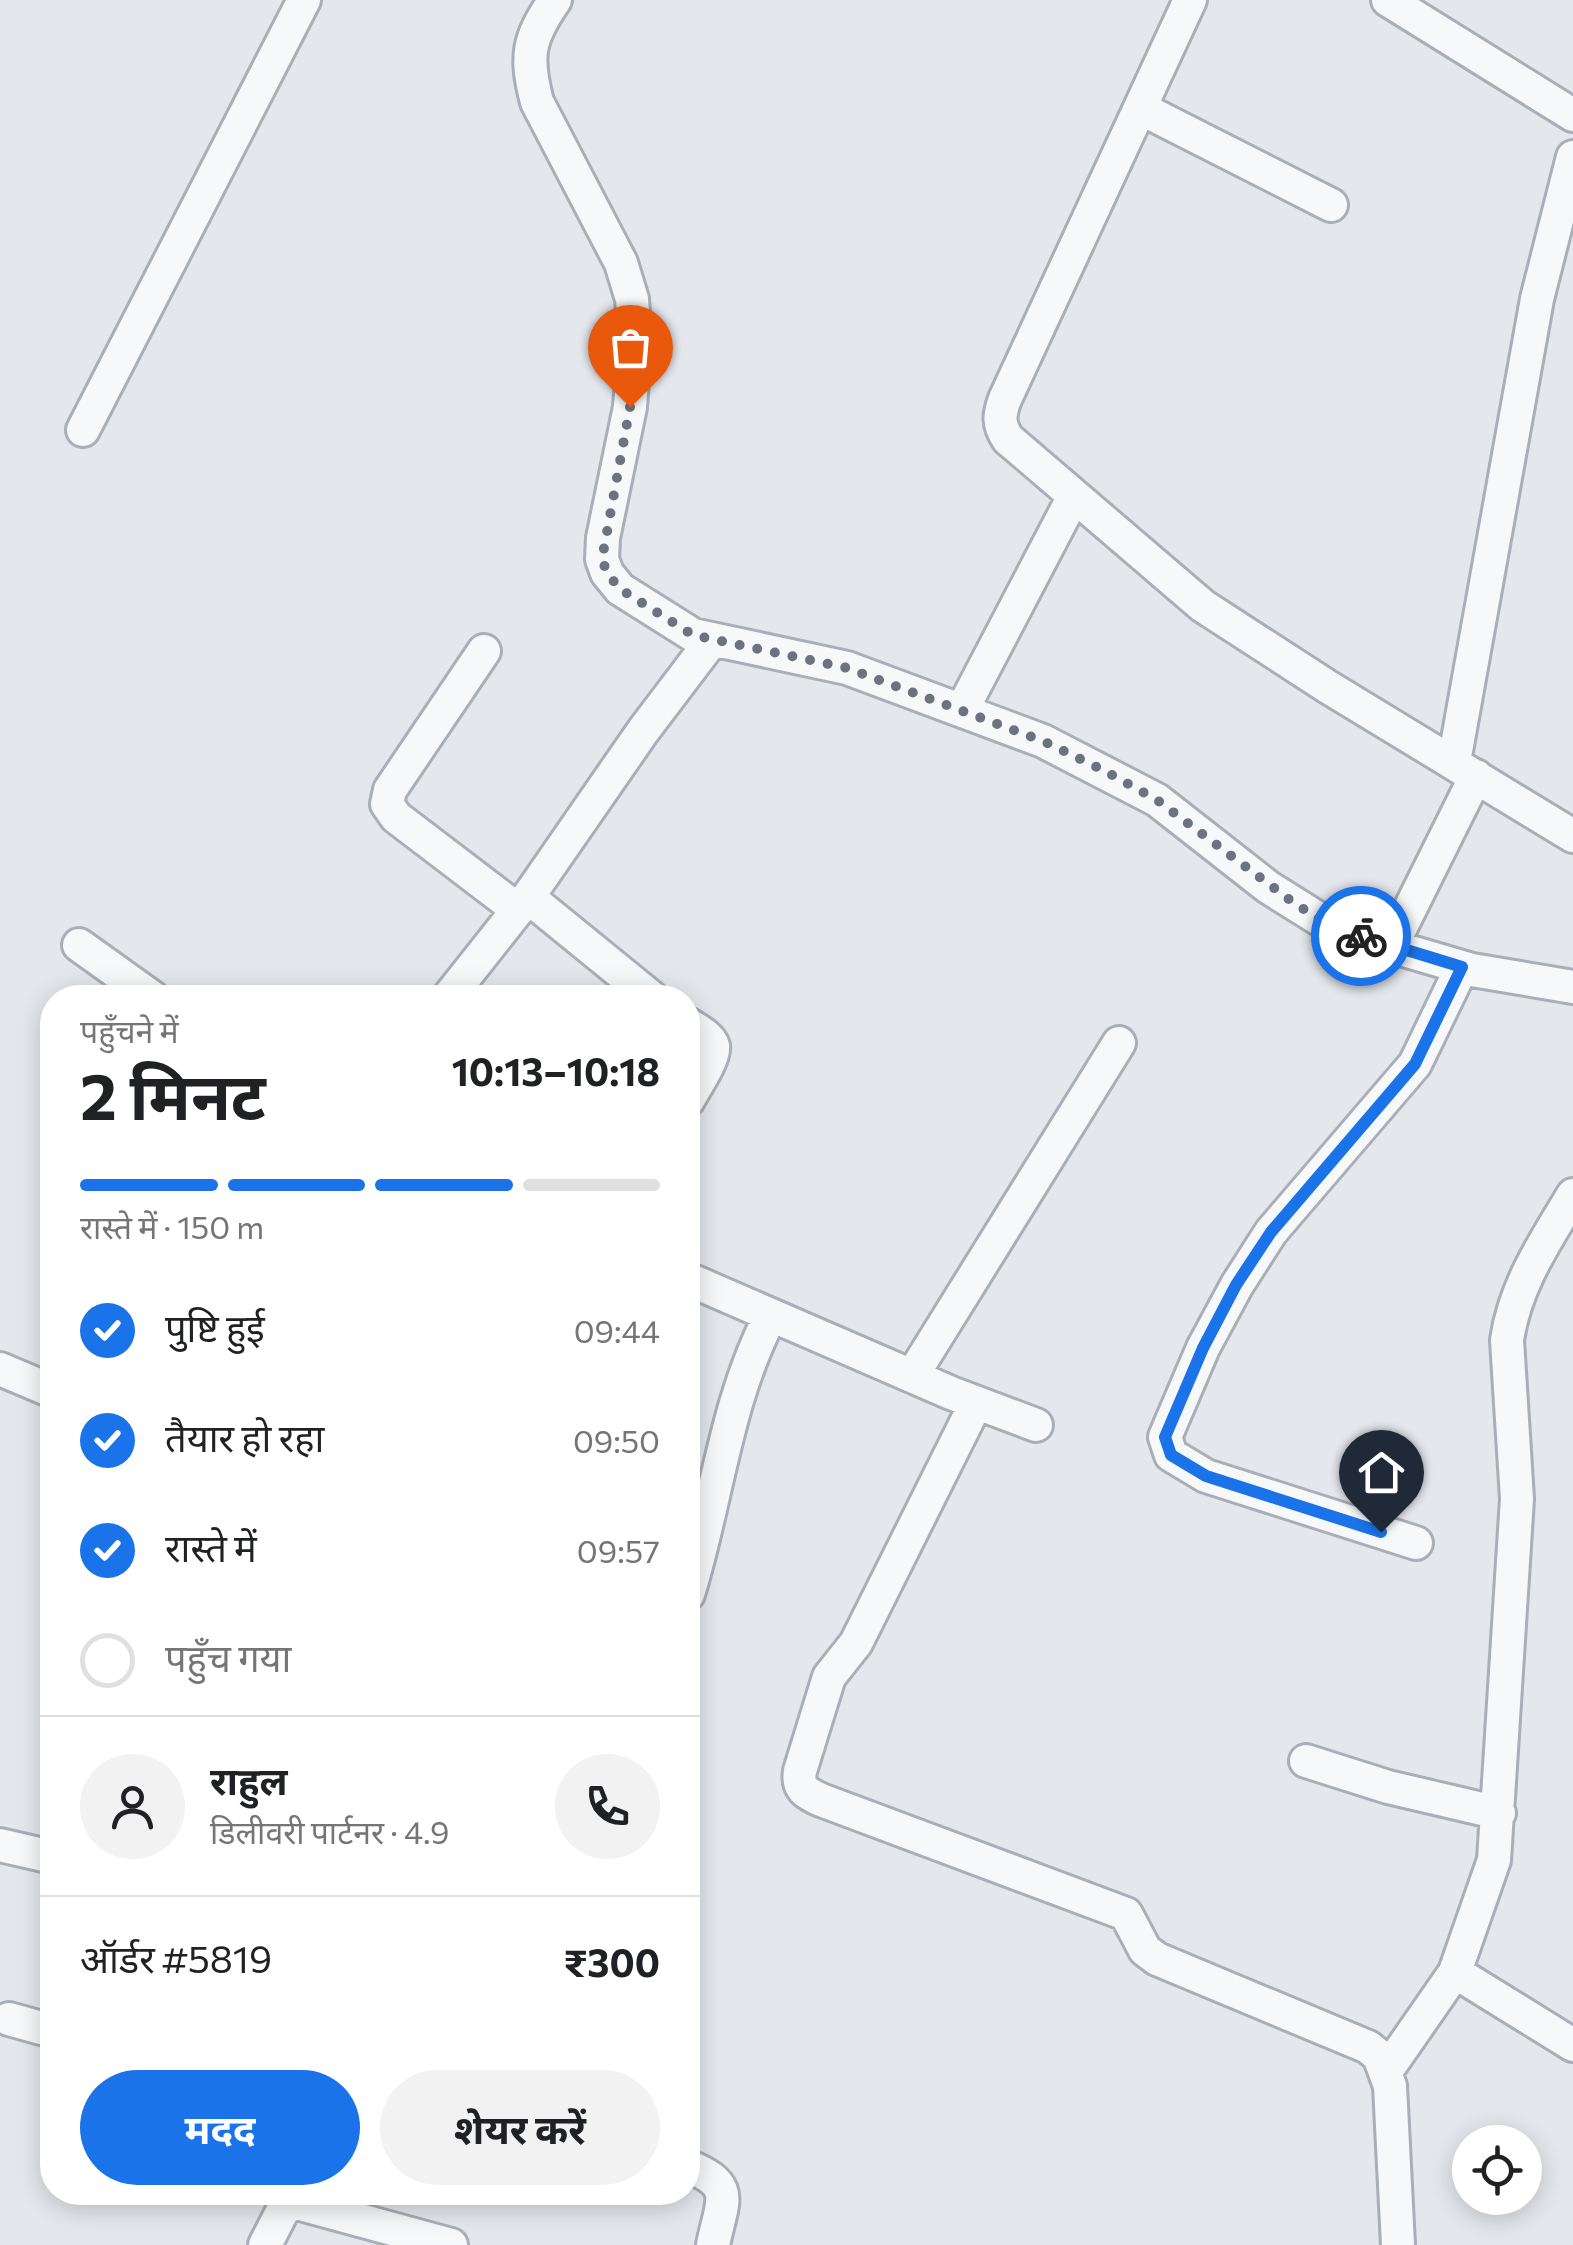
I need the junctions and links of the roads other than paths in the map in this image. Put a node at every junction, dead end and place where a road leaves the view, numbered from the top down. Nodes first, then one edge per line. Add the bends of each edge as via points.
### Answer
1 (304, 0) edge
2 (554, 0) edge
3 (1190, 0) edge
4 (1388, 0) edge
5 (1140, 108) junction
6 (1573, 114) edge
7 (1573, 158) edge
8 (1331, 205) dead end
9 (83, 430) dead end
10 (1074, 496) junction
11 (712, 640) junction
12 (484, 651) dead end
13 (962, 710) junction
14 (1465, 769) junction
15 (1573, 836) edge
16 (523, 904) junction
17 (79, 945) dead end
18 (1392, 947) junction
19 (1462, 967) junction
20 (135, 985) edge
21 (458, 985) edge
22 (634, 985) edge
23 (1573, 987) edge
24 (700, 1032) edge
25 (1119, 1043) dead end
26 (700, 1078) edge
27 (1573, 1195) edge
28 (700, 1284) edge
29 (771, 1315) junction
30 (0, 1369) edge
31 (912, 1376) junction
32 (40, 1386) edge
33 (976, 1403) junction
34 (1036, 1425) dead end
35 (1416, 1543) dead end
36 (700, 1555) edge
37 (1306, 1761) dead end
38 (1499, 1813) junction
39 (0, 1844) edge
40 (40, 1854) edge
41 (1455, 1972) junction
42 (9, 2018) dead end
43 (40, 2027) edge
44 (1573, 2045) edge
45 (1386, 2070) junction
46 (700, 2172) edge
47 (285, 2205) edge
48 (312, 2205) edge
49 (265, 2245) edge
50 (451, 2245) edge
51 (713, 2245) edge
52 (1398, 2245) edge

1 - 9 street
2 - 11 street via 530,45 529,72 632,300 630,407 602,559 620,589
3 - 5 street
4 - 6 street
5 - 8 street
5 - 10 street via 1000,413 1008,439
7 - 14 street via 1536,300
10 - 13 street
10 - 14 street via 1203,606
11 - 13 street via 847,668
11 - 16 street
12 - 16 street via 387,804 396,817
13 - 18 street via 1103,770 1157,800 1319,919
14 - 15 street
14 - 18 street
16 - 21 street
16 - 22 street
17 - 20 street
18 - 19 street
19 - 23 street
19 - 35 street via 1415,1064 1271,1232 1236,1285 1165,1437 1171,1455 1206,1476
24 - 26 street via 713,1047
25 - 31 street
27 - 38 street via 1531,1264 1507,1340 1517,1499
28 - 29 street
29 - 31 street
29 - 36 street via 743,1374
30 - 32 street
31 - 33 street
33 - 34 street
33 - 45 street via 856,1643 829,1677 800,1786 821,1800 1126,1914 1157,1959 1350,2038 1379,2056
37 - 38 street
38 - 41 street via 1490,1876
39 - 40 street
41 - 44 street
41 - 45 street
42 - 43 street
45 - 52 street
46 - 51 street via 717,2180 723,2192
47 - 49 street
48 - 50 street

